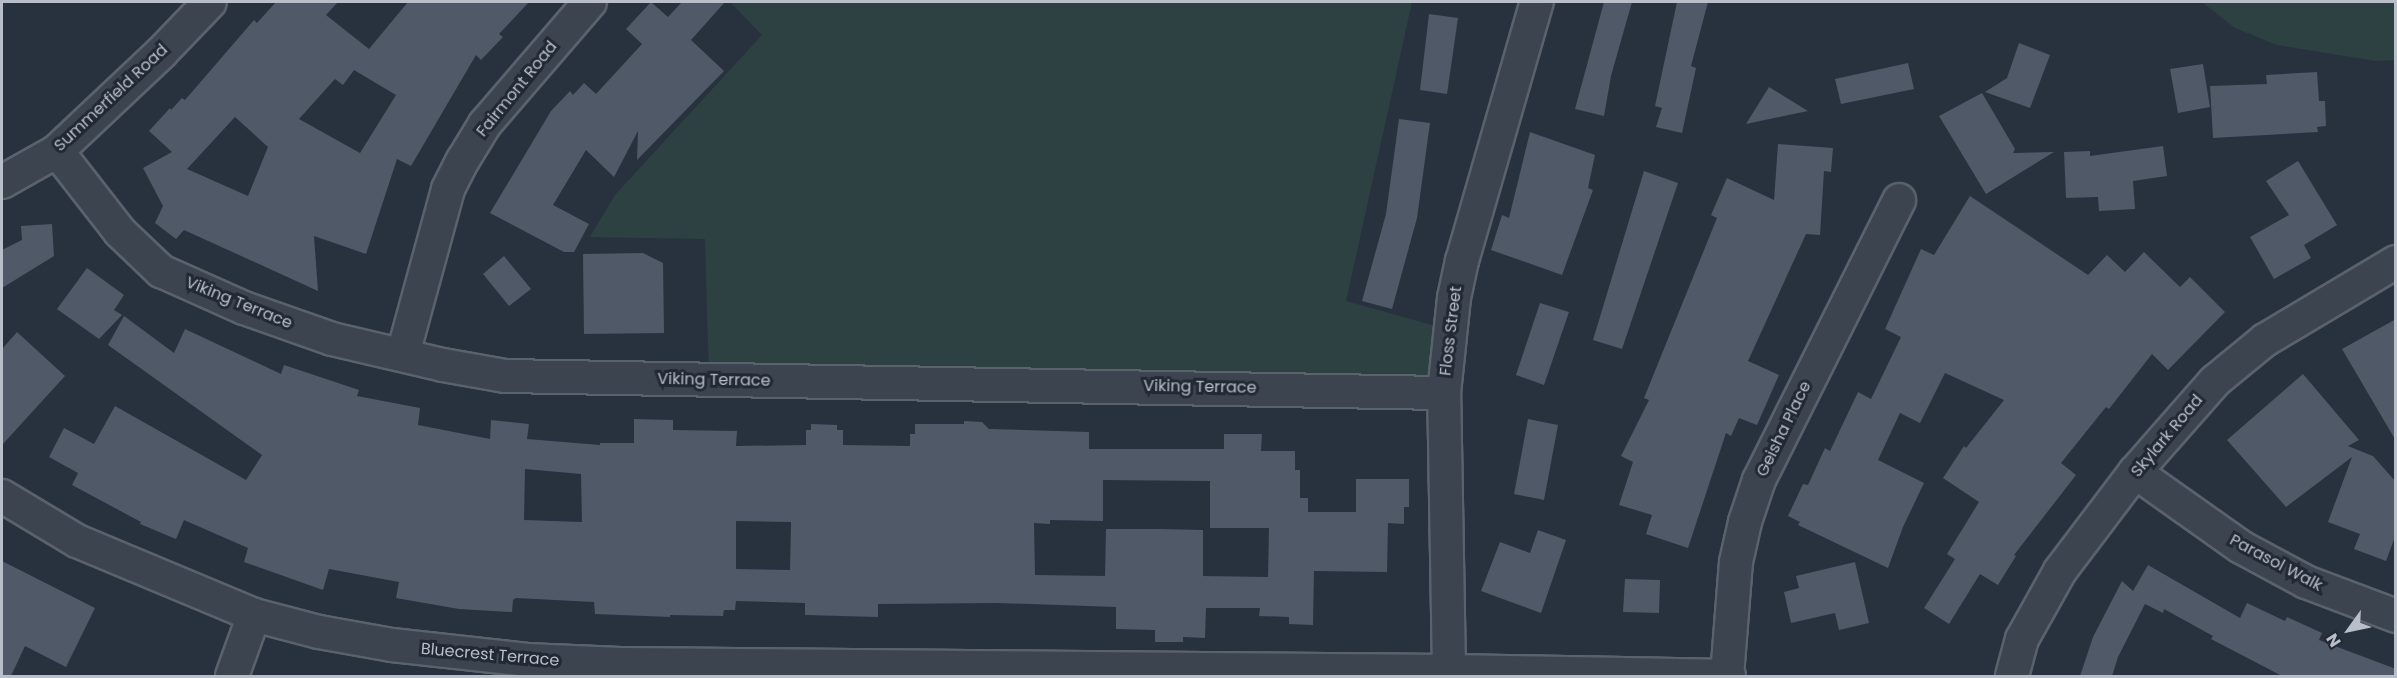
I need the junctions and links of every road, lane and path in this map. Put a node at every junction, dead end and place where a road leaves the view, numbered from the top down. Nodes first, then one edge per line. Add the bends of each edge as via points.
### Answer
1 (210, 2) edge
2 (590, 2) edge
3 (1537, 2) edge
4 (57, 151) junction
5 (2, 182) edge
6 (1899, 200) dead end
7 (2396, 262) edge
8 (403, 354) junction
9 (1444, 393) junction
10 (2135, 472) junction
11 (2, 496) edge
12 (254, 615) junction
13 (2396, 616) edge
14 (1449, 671) junction
15 (232, 676) edge
16 (1728, 676) edge
17 (2012, 676) edge

1 - 4 street, Summerfield Road
2 - 8 street, Fairmont Road via 485,123 458,170 432,241
3 - 9 street, Floss Street via 1462,261
4 - 5 street, Summerfield Road
4 - 8 street, Viking Terrace via 120,232 162,271 266,316 332,339
6 - 16 street, Geisha Place via 1759,480 1736,562
7 - 10 street, Skylark Road via 2265,340 2231,365
8 - 9 street, Viking Terrace via 505,376
9 - 14 street, Floss Street
10 - 13 street, Parasol Walk via 2241,547 2307,582
10 - 17 street, Skylark Road via 2043,597 2022,639
11 - 12 street, Bluecrest Terrace via 77,541
12 - 14 street, Bluecrest Terrace via 392,645 527,660
12 - 15 street
14 - 16 street, Bluecrest Terrace

